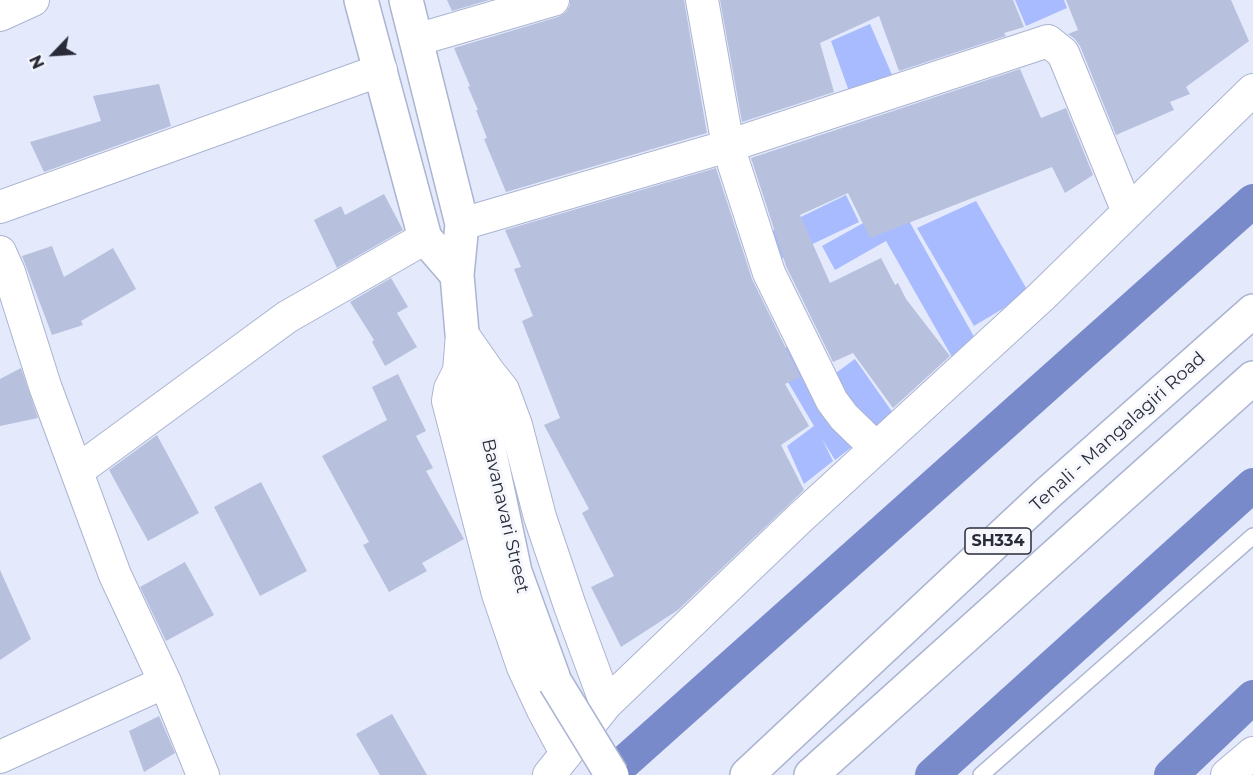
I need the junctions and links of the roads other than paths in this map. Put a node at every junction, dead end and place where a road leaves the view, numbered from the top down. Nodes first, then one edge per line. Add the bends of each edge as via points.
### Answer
1 (33, 0) edge
2 (361, 0) edge
3 (406, 0) edge
4 (553, 0) edge
5 (702, 0) edge
6 (0, 15) edge
7 (416, 40) junction
8 (381, 70) junction
9 (1253, 90) edge
10 (728, 146) junction
11 (0, 207) edge
12 (1128, 212) junction
13 (462, 224) junction
14 (425, 238) junction
15 (0, 252) edge
16 (457, 275) junction
17 (1253, 311) edge
18 (462, 333) junction
19 (1253, 378) edge
20 (876, 448) junction
21 (77, 471) junction
22 (1253, 536) edge
23 (165, 682) junction
24 (606, 704) junction
25 (1253, 753) edge
26 (0, 757) edge
27 (558, 764) edge
28 (203, 775) edge
29 (612, 775) edge
30 (747, 775) edge
31 (811, 775) edge
32 (981, 775) edge
33 (1227, 775) edge

1 - 6 street
2 - 8 main road
3 - 7 main road, Bavanavari Street
4 - 7 street
5 - 10 street
7 - 13 main road, Bavanavari Street
8 - 11 street
8 - 14 main road
9 - 12 street
10 - 12 street via 1048,41 1063,53
10 - 13 street
10 - 20 street via 769,273 820,379 844,417
12 - 20 street
13 - 16 main road, Bavanavari Street
14 - 16 main road
14 - 21 street via 287,317
15 - 21 street
16 - 18 main road, Bavanavari Street
17 - 30 main road, Tenali - Mangalagiri Road / SH334 via 1048,493
18 - 24 street via 506,398 540,517
18 - 27 street via 459,370 448,401 498,594 523,667 543,710
18 - 29 main road, Bavanavari Street, bridge via 515,572 555,682
19 - 31 main road, SH334
20 - 24 street
21 - 23 street via 115,575
22 - 32 lane
23 - 26 street
23 - 28 street
24 - 27 street
25 - 33 street

